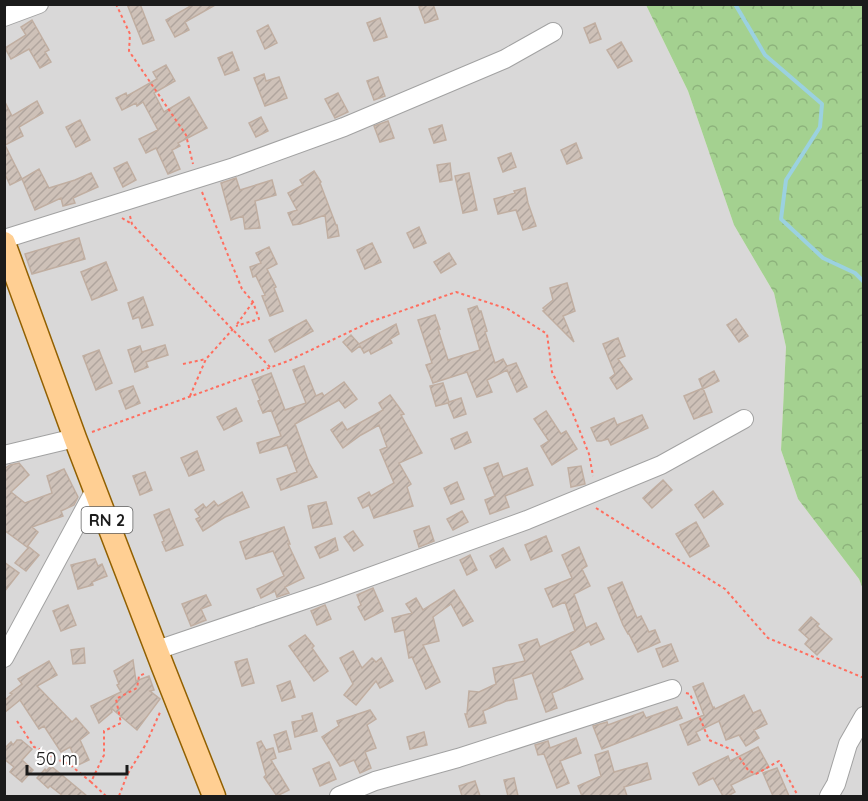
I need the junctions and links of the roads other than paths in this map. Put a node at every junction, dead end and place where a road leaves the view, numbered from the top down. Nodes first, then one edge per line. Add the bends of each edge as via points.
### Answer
1 (39, 4) edge
2 (4, 17) edge
3 (553, 32) dead end
4 (5, 245) edge
5 (744, 419) dead end
6 (75, 438) junction
7 (4, 455) edge
8 (95, 490) junction
9 (4, 658) edge
10 (160, 659) junction
11 (672, 689) road end
12 (864, 716) edge
13 (214, 796) edge
14 (339, 796) edge
15 (829, 796) edge

1 - 2 street
3 - 4 street via 506,59 344,127
4 - 6 main road, RN 2
5 - 10 street via 661,465
6 - 7 street
6 - 8 main road, RN 2
8 - 9 street
8 - 10 main road, RN 2
10 - 13 main road, RN 2
11 - 14 street via 375,781
12 - 15 street via 848,744

